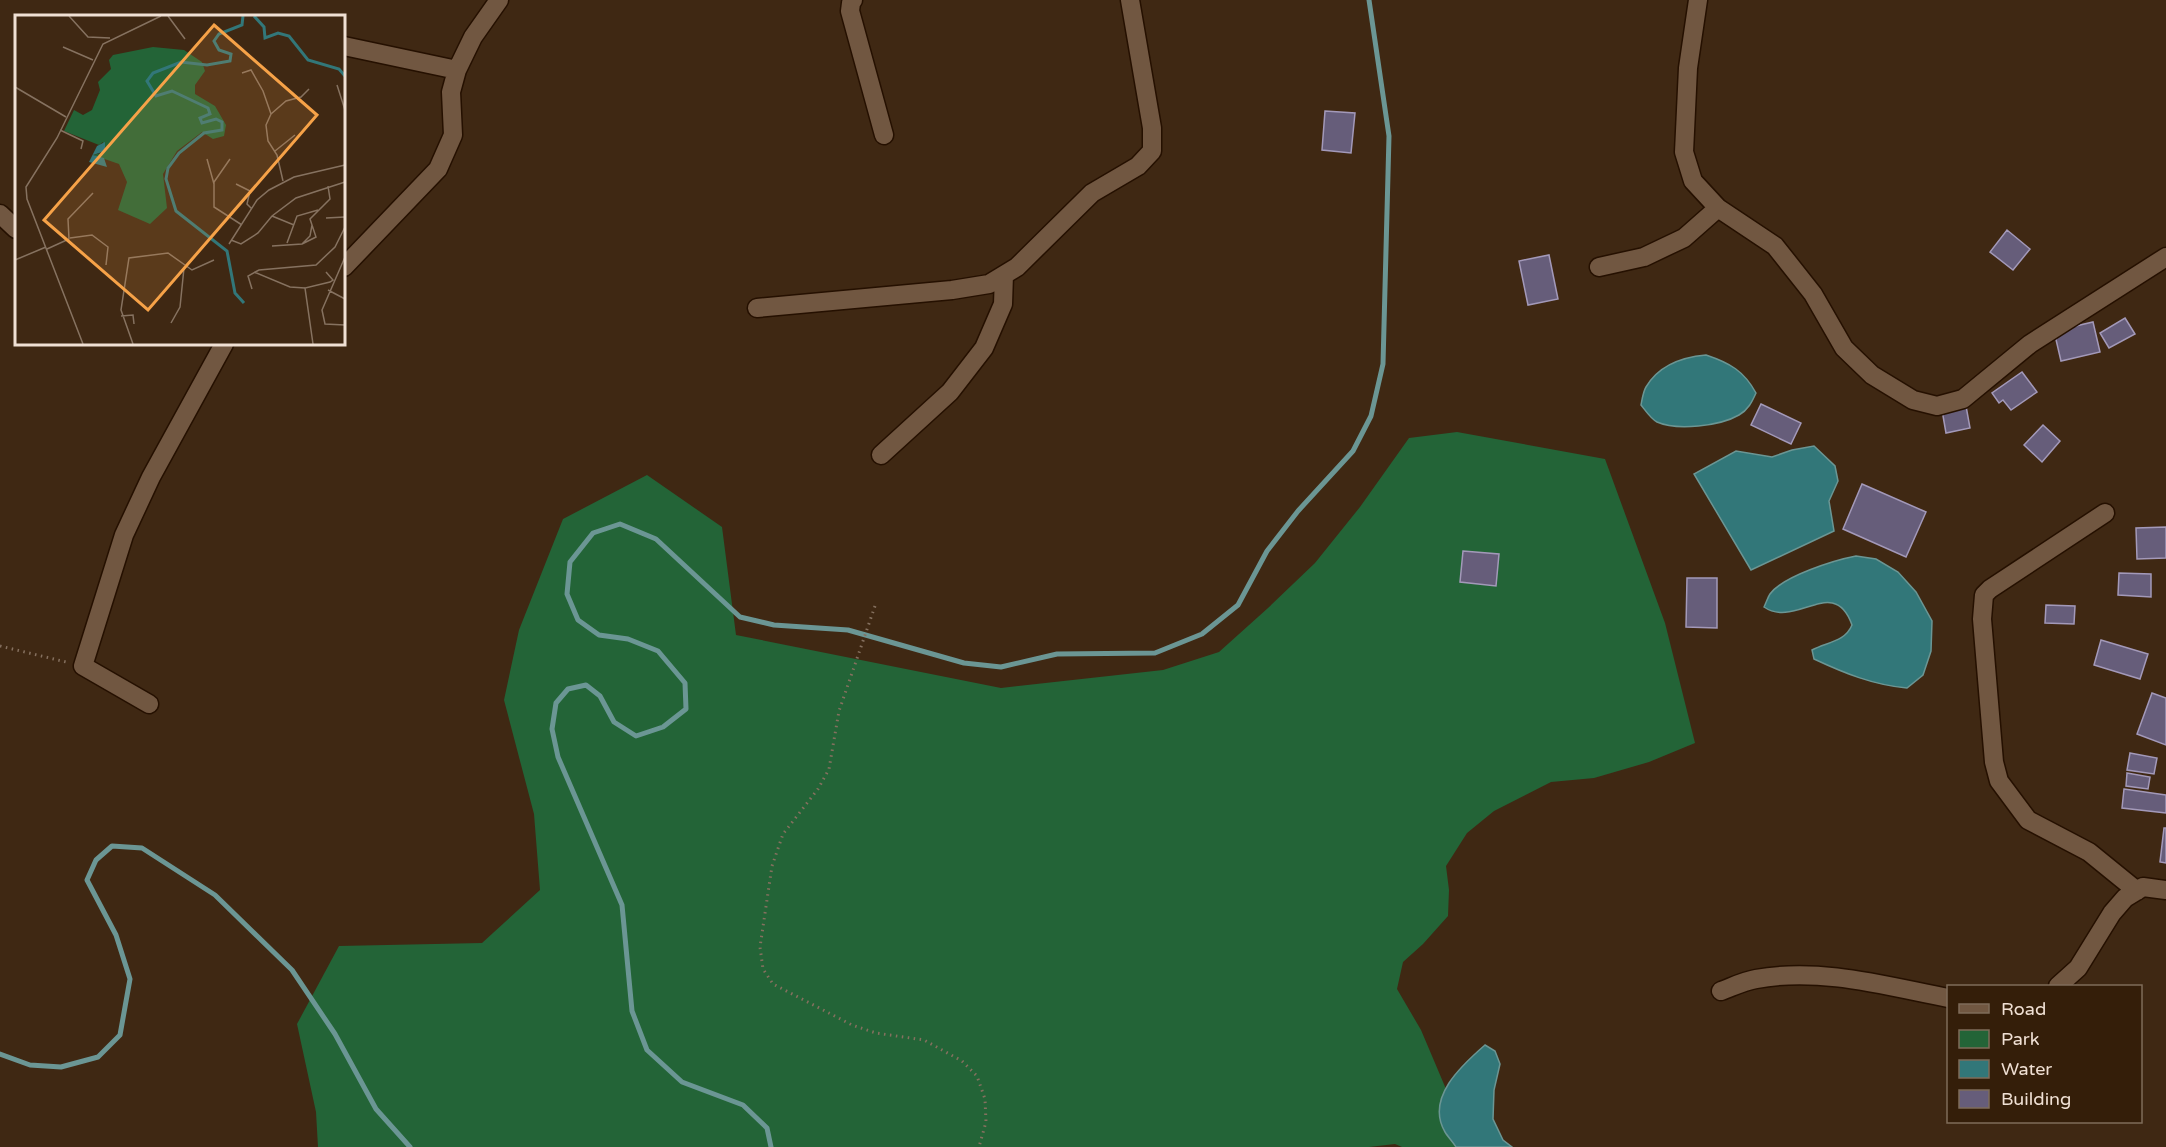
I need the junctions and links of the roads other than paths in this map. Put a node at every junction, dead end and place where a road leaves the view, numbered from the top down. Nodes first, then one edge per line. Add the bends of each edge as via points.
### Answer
1 (499, 0) edge
2 (853, 0) edge
3 (1130, 0) edge
4 (1700, 1) edge
5 (345, 46) edge
6 (457, 69) junction
7 (884, 135) dead end
8 (1718, 208) junction
9 (0, 214) edge
10 (15, 228) edge
11 (2166, 257) edge
12 (345, 266) edge
13 (1599, 267) dead end
14 (1004, 275) junction
15 (757, 308) dead end
16 (223, 345) edge
17 (881, 454) dead end
18 (2104, 513) dead end
19 (149, 704) dead end
20 (2166, 890) edge
21 (2137, 891) junction
22 (2060, 985) edge
23 (1721, 991) dead end
24 (1947, 999) edge

1 - 6 street
2 - 7 street via 850,11
3 - 14 street via 1152,128 1152,151 1138,166 1092,193 1017,267
4 - 8 street via 1688,68 1684,152 1693,181
5 - 6 street
6 - 12 street via 451,92 453,135 438,169
8 - 11 street via 1775,246 1813,294 1844,348 1872,375 1913,400 1937,406 1963,399 2030,344
8 - 13 street via 1684,238 1644,257
9 - 10 street
14 - 15 street via 989,284 952,290
14 - 17 street via 1003,304 984,348 950,392
16 - 19 street via 124,535 82,666
18 - 21 street via 1984,595 1982,619 1994,762 1999,781 2028,820 2089,852
20 - 21 street via 2143,887
21 - 22 street via 2125,898 2078,968
23 - 24 street via 1754,979 1803,974 1858,980

